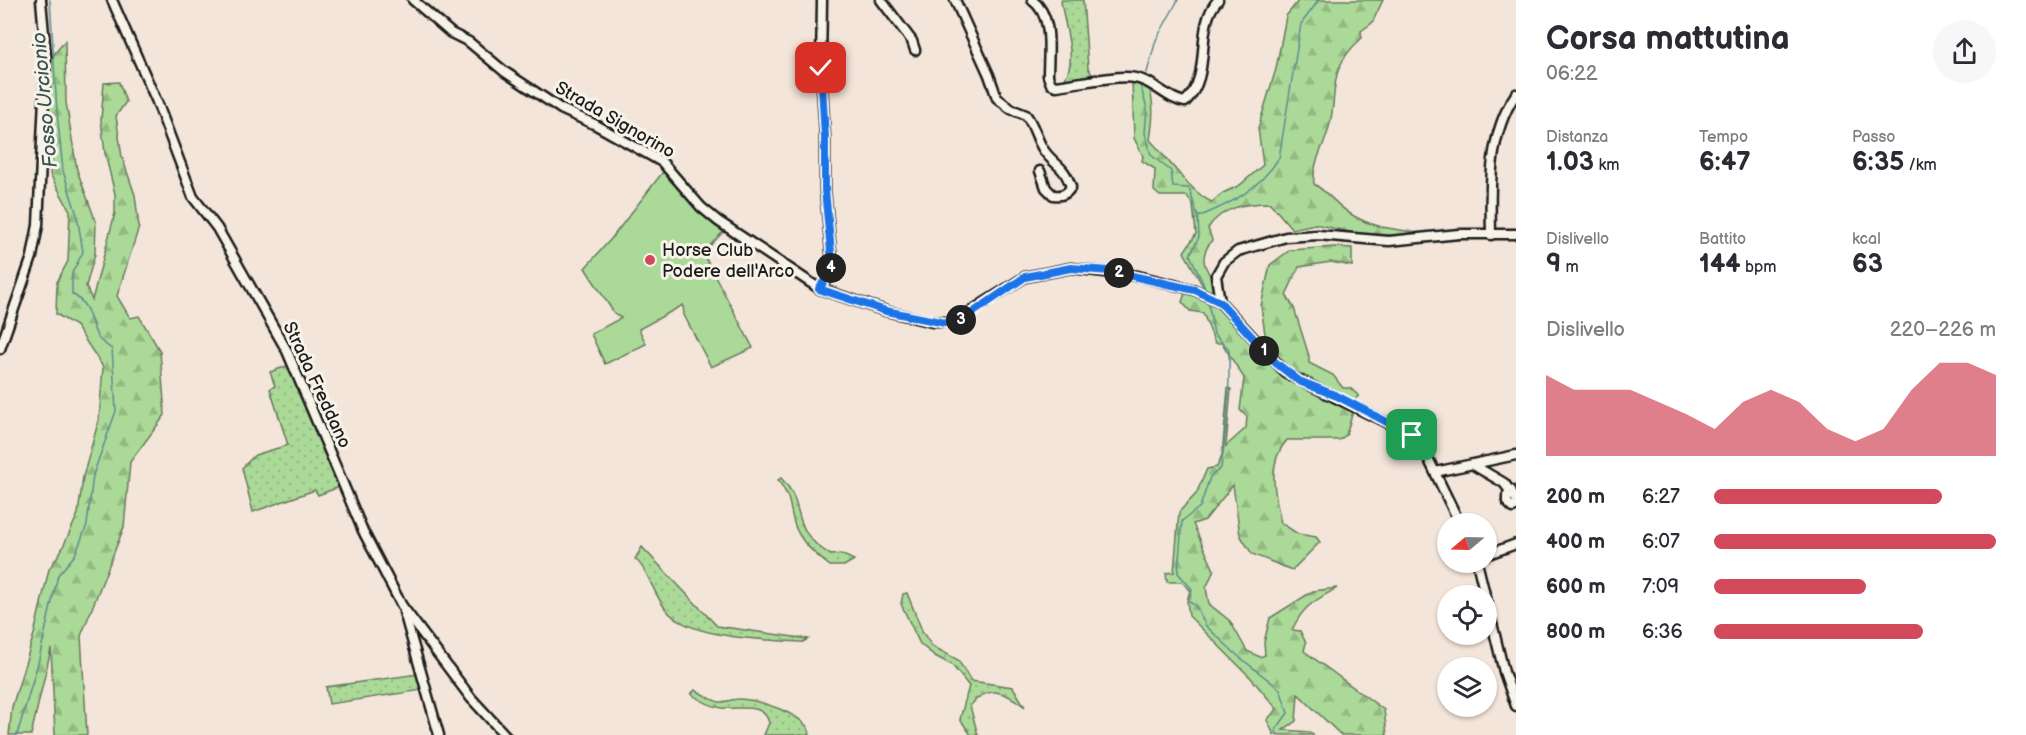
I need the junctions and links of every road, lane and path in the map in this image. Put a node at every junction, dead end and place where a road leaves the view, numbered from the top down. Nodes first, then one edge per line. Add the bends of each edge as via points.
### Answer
1 (42, 0) edge
2 (112, 0) edge
3 (413, 0) edge
4 (822, 0) edge
5 (881, 0) edge
6 (955, 0) edge
7 (1032, 0) edge
8 (1218, 0) edge
9 (915, 50) dead end
10 (1516, 94) edge
11 (1040, 171) dead end
12 (1516, 234) edge
13 (1491, 235) junction
14 (819, 289) junction
15 (1220, 302) junction
16 (0, 349) edge
17 (1516, 455) edge
18 (1475, 466) junction
19 (1435, 472) junction
20 (1511, 490) junction
21 (1516, 499) edge
22 (1516, 505) edge
23 (1455, 513) edge
24 (1516, 544) edge
25 (1497, 551) edge
26 (1480, 573) edge
27 (402, 606) junction
28 (1516, 706) edge
29 (439, 735) edge
30 (505, 735) edge

1 - 16 street via 46,56 38,225 32,257
2 - 27 street, Strada Freddano via 193,197 217,228 287,351 363,531
3 - 14 street, Strada Signorino via 451,33 561,109 662,162 718,221
4 - 14 street via 825,190 832,262
5 - 9 street
6 - 11 street via 997,98 1026,115 1043,149 1060,165 1071,187 1067,193 1053,195
7 - 8 street via 1043,9 1047,25 1051,84 1135,78 1185,102 1193,95 1200,78 1207,24
10 - 13 street via 1508,105 1492,162
12 - 13 street
13 - 15 street via 1389,241 1318,235 1286,237 1238,251 1224,262 1216,276
14 - 15 street, Strada Signorino via 932,322 954,322 1025,277 1071,268 1138,276 1195,290
15 - 19 street, Strada Signorino via 1287,374 1412,435
17 - 18 street
18 - 19 street
18 - 20 street
19 - 23 street, Strada Signorino
20 - 21 street
20 - 22 street via 1507,502 1513,508
24 - 25 street
26 - 28 street
27 - 29 street
27 - 30 street, Strada Freddano via 471,698

